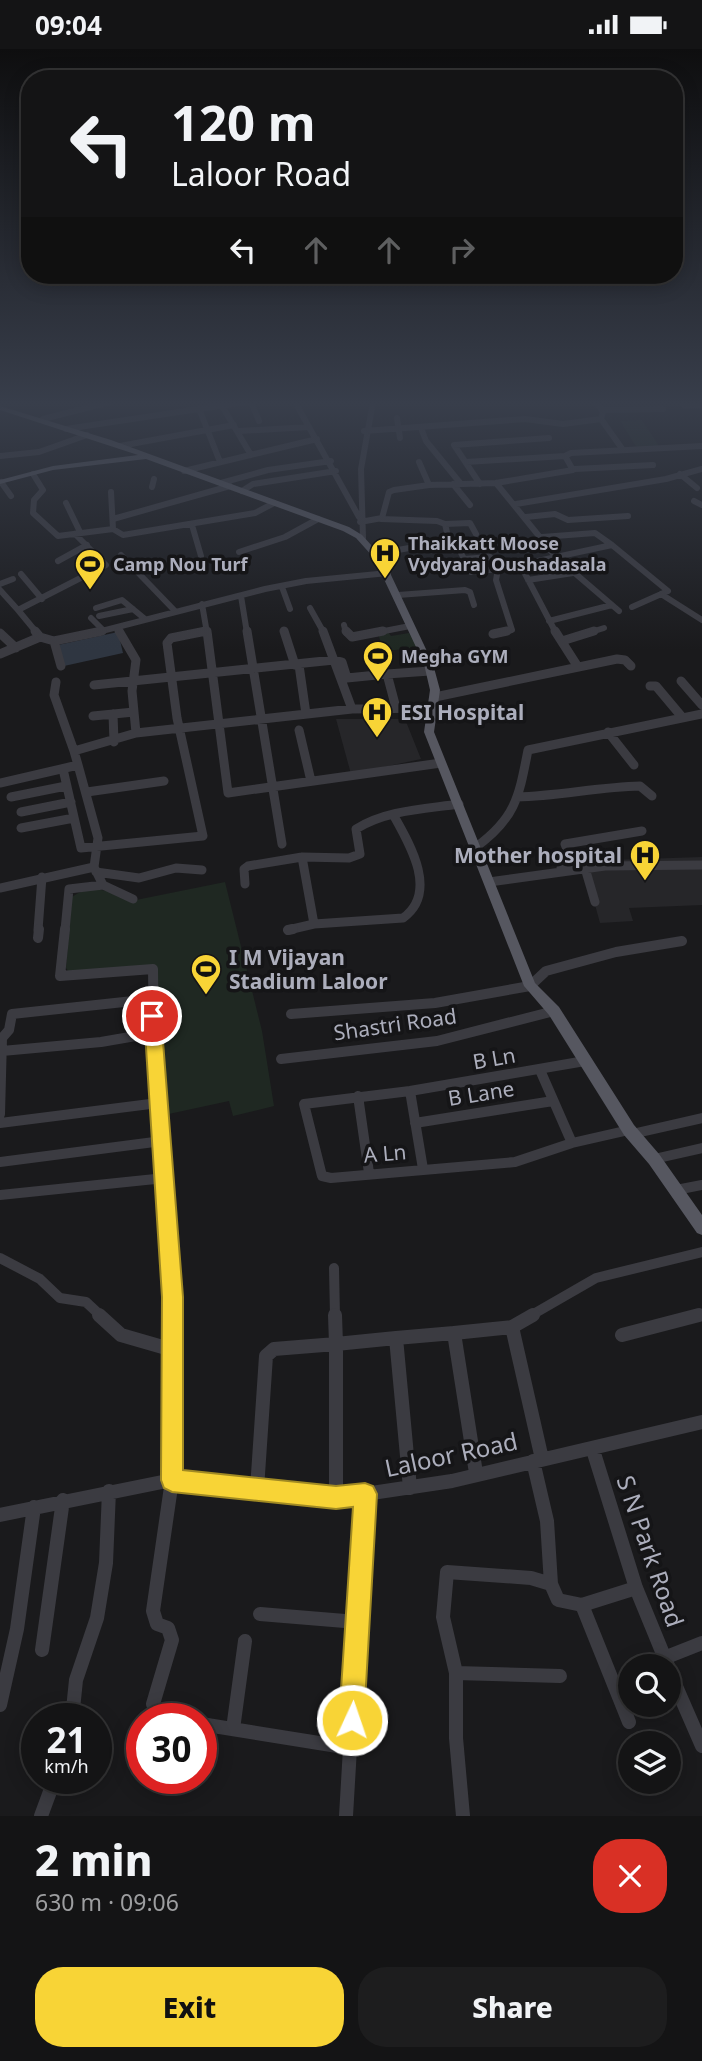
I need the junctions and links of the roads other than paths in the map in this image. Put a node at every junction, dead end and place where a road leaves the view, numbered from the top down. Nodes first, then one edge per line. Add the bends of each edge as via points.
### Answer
1 (3, 484) edge
2 (40, 484) edge
3 (252, 484) edge
4 (343, 484) edge
5 (362, 484) edge
6 (444, 484) edge
7 (457, 484) edge
8 (497, 484) edge
9 (634, 484) edge
10 (693, 484) edge
11 (225, 485) joint
12 (429, 485) joint
13 (697, 488) dead end
14 (243, 491) junction
15 (111, 492) dead end
16 (10, 496) dead end
17 (694, 501) dead end
18 (66, 503) dead end
19 (274, 503) junction
20 (470, 505) dead end
21 (516, 505) junction
22 (702, 505) edge
23 (628, 516) dead end
24 (526, 517) junction
25 (113, 519) junction
26 (318, 519) junction
27 (381, 519) junction
28 (360, 520) junction
29 (445, 524) junction
30 (192, 525) junction
31 (113, 529) junction
32 (78, 533) junction
33 (542, 537) junction
34 (363, 538) junction
35 (449, 541) junction
36 (87, 544) junction
37 (457, 545) junction
38 (612, 545) junction
39 (239, 552) dead end
40 (375, 554) junction
41 (201, 556) dead end
42 (556, 557) junction
43 (58, 561) dead end
44 (106, 565) junction
45 (466, 565) dead end
46 (521, 566) junction
47 (498, 569) junction
48 (388, 573) junction
49 (573, 573) junction
50 (21, 574) dead end
51 (13, 579) dead end
52 (528, 580) junction
53 (0, 583) edge
54 (282, 587) junction
55 (2, 594) edge
56 (661, 594) junction
57 (398, 595) junction
58 (241, 596) junction
59 (41, 599) junction
60 (202, 604) junction
61 (474, 605) dead end
62 (612, 605) junction
63 (632, 607) dead end
64 (290, 608) dead end
65 (310, 608) dead end
66 (18, 610) junction
67 (175, 611) junction
68 (619, 611) dead end
69 (145, 619) junction
70 (702, 620) edge
71 (549, 621) junction
72 (344, 625) dead end
73 (410, 626) junction
74 (117, 628) junction
75 (604, 628) dead end
76 (104, 631) junction
77 (206, 631) junction
78 (284, 631) dead end
79 (0, 632) edge
80 (493, 634) dead end
81 (40, 638) junction
82 (54, 641) junction
83 (562, 641) junction
84 (16, 647) junction
85 (0, 654) edge
86 (334, 660) junction
87 (297, 665) junction
88 (631, 666) dead end
89 (61, 667) dead end
90 (254, 667) junction
91 (578, 667) junction
92 (214, 671) junction
93 (430, 671) junction
94 (387, 674) junction
95 (171, 675) junction
96 (134, 679) junction
97 (681, 681) dead end
98 (56, 682) dead end
99 (94, 685) dead end
100 (650, 686) dead end
101 (434, 703) junction
102 (702, 705) edge
103 (396, 708) junction
104 (352, 709) junction
105 (134, 712) junction
106 (113, 714) junction
107 (306, 714) junction
108 (702, 714) edge
109 (93, 716) dead end
110 (682, 717) junction
111 (262, 718) junction
112 (219, 724) junction
113 (180, 729) junction
114 (299, 730) dead end
115 (608, 731) junction
116 (136, 733) junction
117 (114, 741) junction
118 (74, 751) junction
119 (441, 763) junction
120 (78, 765) junction
121 (634, 765) dead end
122 (63, 769) junction
123 (164, 781) dead end
124 (311, 781) junction
125 (0, 783) edge
126 (66, 786) junction
127 (273, 787) junction
128 (87, 792) junction
129 (652, 796) dead end
130 (11, 797) dead end
131 (517, 797) junction
132 (71, 802) junction
133 (459, 804) junction
134 (20, 812) dead end
135 (394, 816) junction
136 (74, 818) junction
137 (21, 828) dead end
138 (642, 831) dead end
139 (282, 844) dead end
140 (476, 847) junction
141 (99, 848) junction
142 (302, 857) junction
143 (702, 865) edge
144 (585, 869) junction
145 (95, 870) junction
146 (202, 870) dead end
147 (42, 877) junction
148 (489, 880) junction
149 (245, 884) dead end
150 (103, 885) junction
151 (0, 888) edge
152 (133, 899) dead end
153 (595, 902) dead end
154 (314, 924) junction
155 (288, 930) dead end
156 (38, 938) dead end
157 (682, 941) dead end
158 (530, 986) junction
159 (152, 999) junction
160 (554, 1011) junction
161 (291, 1014) dead end
162 (153, 1033) junction
163 (1, 1038) edge
164 (2, 1051) edge
165 (281, 1059) dead end
166 (584, 1061) junction
167 (540, 1070) junction
168 (411, 1091) junction
169 (358, 1096) junction
170 (553, 1101) junction
171 (158, 1103) junction
172 (0, 1114) edge
173 (702, 1118) edge
174 (0, 1123) edge
175 (415, 1123) junction
176 (631, 1132) junction
177 (162, 1141) junction
178 (572, 1143) junction
179 (702, 1147) edge
180 (654, 1159) junction
181 (0, 1163) edge
182 (424, 1169) junction
183 (369, 1173) junction
184 (165, 1178) junction
185 (702, 1185) edge
186 (676, 1190) junction
187 (0, 1195) edge
188 (702, 1228) edge
189 (702, 1252) edge
190 (0, 1258) edge
191 (334, 1268) dead end
192 (702, 1314) edge
193 (512, 1327) junction
194 (454, 1333) junction
195 (622, 1335) dead end
196 (396, 1338) junction
197 (336, 1344) junction
198 (173, 1350) junction
199 (702, 1422) edge
200 (593, 1450) junction
201 (537, 1460) junction
202 (476, 1473) junction
203 (172, 1480) junction
204 (410, 1488) junction
205 (257, 1489) junction
206 (109, 1491) junction
207 (365, 1494) junction
208 (336, 1497) junction
209 (63, 1500) junction
210 (34, 1507) junction
211 (0, 1515) edge
212 (551, 1584) junction
213 (636, 1588) junction
214 (582, 1605) junction
215 (260, 1614) dead end
216 (357, 1622) junction
217 (245, 1641) dead end
218 (702, 1643) edge
219 (42, 1650) dead end
220 (663, 1654) edge
221 (681, 1656) edge
222 (456, 1673) junction
223 (560, 1676) dead end
224 (681, 1697) edge
225 (74, 1703) edge
226 (154, 1703) edge
227 (0, 1705) edge
228 (629, 1722) dead end
229 (217, 1726) edge
230 (233, 1729) junction
231 (702, 1746) edge
232 (350, 1748) junction
233 (49, 1794) edge
234 (41, 1816) edge
235 (346, 1816) edge
236 (463, 1816) edge

1 - 16 street
2 - 32 street via 43,490 34,500 33,513 58,536
3 - 14 street
4 - 28 street
5 - 28 street
6 - 12 street
7 - 20 street via 458,494
8 - 21 street
9 - 21 street
10 - 13 street
11 - 14 main road
11 - 25 street
12 - 27 street via 389,492
14 - 19 main road
15 - 25 street
17 - 22 street
18 - 32 street
19 - 26 main road
19 - 30 street via 255,513
21 - 24 street
23 - 24 street
24 - 33 street
25 - 31 street
26 - 34 main road
26 - 39 street via 285,537
27 - 28 street
27 - 29 street via 417,516
28 - 34 street
29 - 35 street
29 - 37 street via 470,523 477,537
30 - 31 street via 128,535
30 - 41 street
31 - 32 street
32 - 36 street
33 - 38 street via 595,533
33 - 42 street
34 - 40 main road
35 - 37 street
35 - 40 street
36 - 43 street
36 - 44 street
37 - 47 street via 464,558 490,557
38 - 42 street
38 - 56 street via 668,590
40 - 48 main road
42 - 46 street
42 - 49 street
44 - 59 street
44 - 67 street via 119,557
45 - 47 street via 471,572
46 - 47 street
46 - 52 street
47 - 80 street via 496,580 512,629
48 - 54 street
48 - 57 main road
49 - 52 street
49 - 62 street
50 - 59 street
51 - 53 street
52 - 71 street
54 - 58 street
54 - 64 street
55 - 66 street
56 - 63 street
56 - 70 street
57 - 61 street via 465,590
57 - 73 main road
58 - 60 street
58 - 90 street
59 - 66 street
60 - 67 street
60 - 77 street
62 - 68 street
62 - 71 street
65 - 86 street
66 - 81 street
67 - 69 street
69 - 74 street
69 - 76 street via 133,609 95,614
71 - 83 street
72 - 73 street via 352,637
73 - 93 main road
74 - 76 street
74 - 96 street via 136,660
75 - 83 street
76 - 82 street
77 - 92 street
77 - 95 street via 167,641
78 - 87 street
79 - 84 street
81 - 82 street
81 - 84 street
82 - 89 street
83 - 91 street
84 - 85 street
86 - 87 street
86 - 94 street via 341,661 348,678
86 - 104 street
87 - 90 street
87 - 107 street
88 - 91 street via 622,659
90 - 92 street
90 - 111 street
91 - 101 street
92 - 95 street
92 - 112 street
93 - 94 street
93 - 101 main road
94 - 103 street
95 - 96 street
95 - 113 street
96 - 99 street
96 - 105 street
97 - 102 street
98 - 118 street via 54,695
100 - 110 street via 656,685
101 - 103 street
101 - 119 main road via 429,732
103 - 104 street
104 - 107 street
105 - 106 street
105 - 116 street
106 - 109 street
106 - 117 street
107 - 111 street
108 - 110 street
110 - 115 street
111 - 112 street
111 - 127 street
112 - 113 street
112 - 127 street via 228,793
113 - 116 street
113 - 141 street via 203,836
114 - 124 street
115 - 121 street
115 - 131 street via 528,750
116 - 117 street
117 - 118 street
118 - 120 street
119 - 124 street
119 - 133 main road
120 - 122 street
120 - 128 street
122 - 125 street
122 - 126 street
123 - 128 street
124 - 127 street
126 - 130 street
126 - 132 street
127 - 139 street
128 - 141 street
129 - 131 street via 645,787 635,786
131 - 140 street via 515,812 503,827
132 - 134 street
132 - 136 street
133 - 135 street
133 - 140 main road
135 - 142 street via 364,822 356,829 360,854
135 - 154 street via 414,853 420,885 418,904 410,916
136 - 137 street
136 - 141 street via 81,848
138 - 148 street via 565,844 570,866
140 - 148 main road
141 - 145 street
142 - 149 street via 248,866
142 - 154 street
143 - 144 street
144 - 148 street
144 - 153 street
145 - 146 street via 139,878 176,868
145 - 147 street
145 - 150 street
147 - 151 street
147 - 156 street
148 - 158 main road
150 - 152 street
150 - 159 street via 69,889 60,976 153,969
154 - 155 street
157 - 158 street via 546,971
158 - 160 main road
158 - 161 street via 435,1003
159 - 162 street
159 - 163 street via 17,1012
160 - 165 street, Shastri Road via 437,1041
160 - 166 main road
162 - 164 street
162 - 171 street
163 - 164 street
164 - 172 street
166 - 167 street, B Ln
166 - 176 main road
167 - 168 street, B Ln
167 - 170 street
168 - 169 street, A Ln
168 - 175 street
169 - 183 street
169 - 183 street, A Ln via 304,1107 322,1176
170 - 175 street, B Lane
170 - 178 street
171 - 174 street
171 - 177 street
173 - 176 street, A Ln
175 - 182 street
176 - 178 street, A Ln
176 - 180 main road
177 - 181 street
177 - 184 street
178 - 182 street, A Ln via 515,1162
179 - 180 street
180 - 186 main road
182 - 183 street, A Ln
184 - 187 street
184 - 198 street
185 - 186 street
186 - 188 main road
189 - 193 street via 596,1278
190 - 198 street via 40,1279 60,1298 86,1302 121,1335
191 - 197 street
192 - 195 street
193 - 194 street
193 - 201 street
194 - 196 street
194 - 202 street
196 - 197 street
196 - 204 street
197 - 205 street via 274,1349 266,1356
197 - 208 street
198 - 203 street
199 - 200 street, Laloor Road
200 - 201 street, Laloor Road
200 - 213 street, S N Park Road
201 - 202 street, Laloor Road
201 - 212 street
202 - 204 street, Laloor Road
203 - 205 street, Laloor Road
203 - 206 street, Laloor Road
203 - 226 street via 153,1611 157,1624 168,1628 172,1640
204 - 207 street, Laloor Road
205 - 208 street, Laloor Road
206 - 209 street, Laloor Road
206 - 225 street via 106,1563 97,1618 76,1680
207 - 208 street, Laloor Road
207 - 216 street
209 - 210 street, Laloor Road
209 - 219 street
210 - 211 street, Laloor Road
210 - 227 street via 17,1629
212 - 214 street via 558,1600
212 - 222 street via 531,1578 447,1572 443,1617
213 - 214 street
213 - 220 street, S N Park Road
214 - 228 street
215 - 216 street
216 - 232 street
217 - 230 street
218 - 221 street
222 - 223 street
222 - 236 street
224 - 231 street, S N Park Road
229 - 230 street
230 - 232 street
232 - 235 street
233 - 234 street

